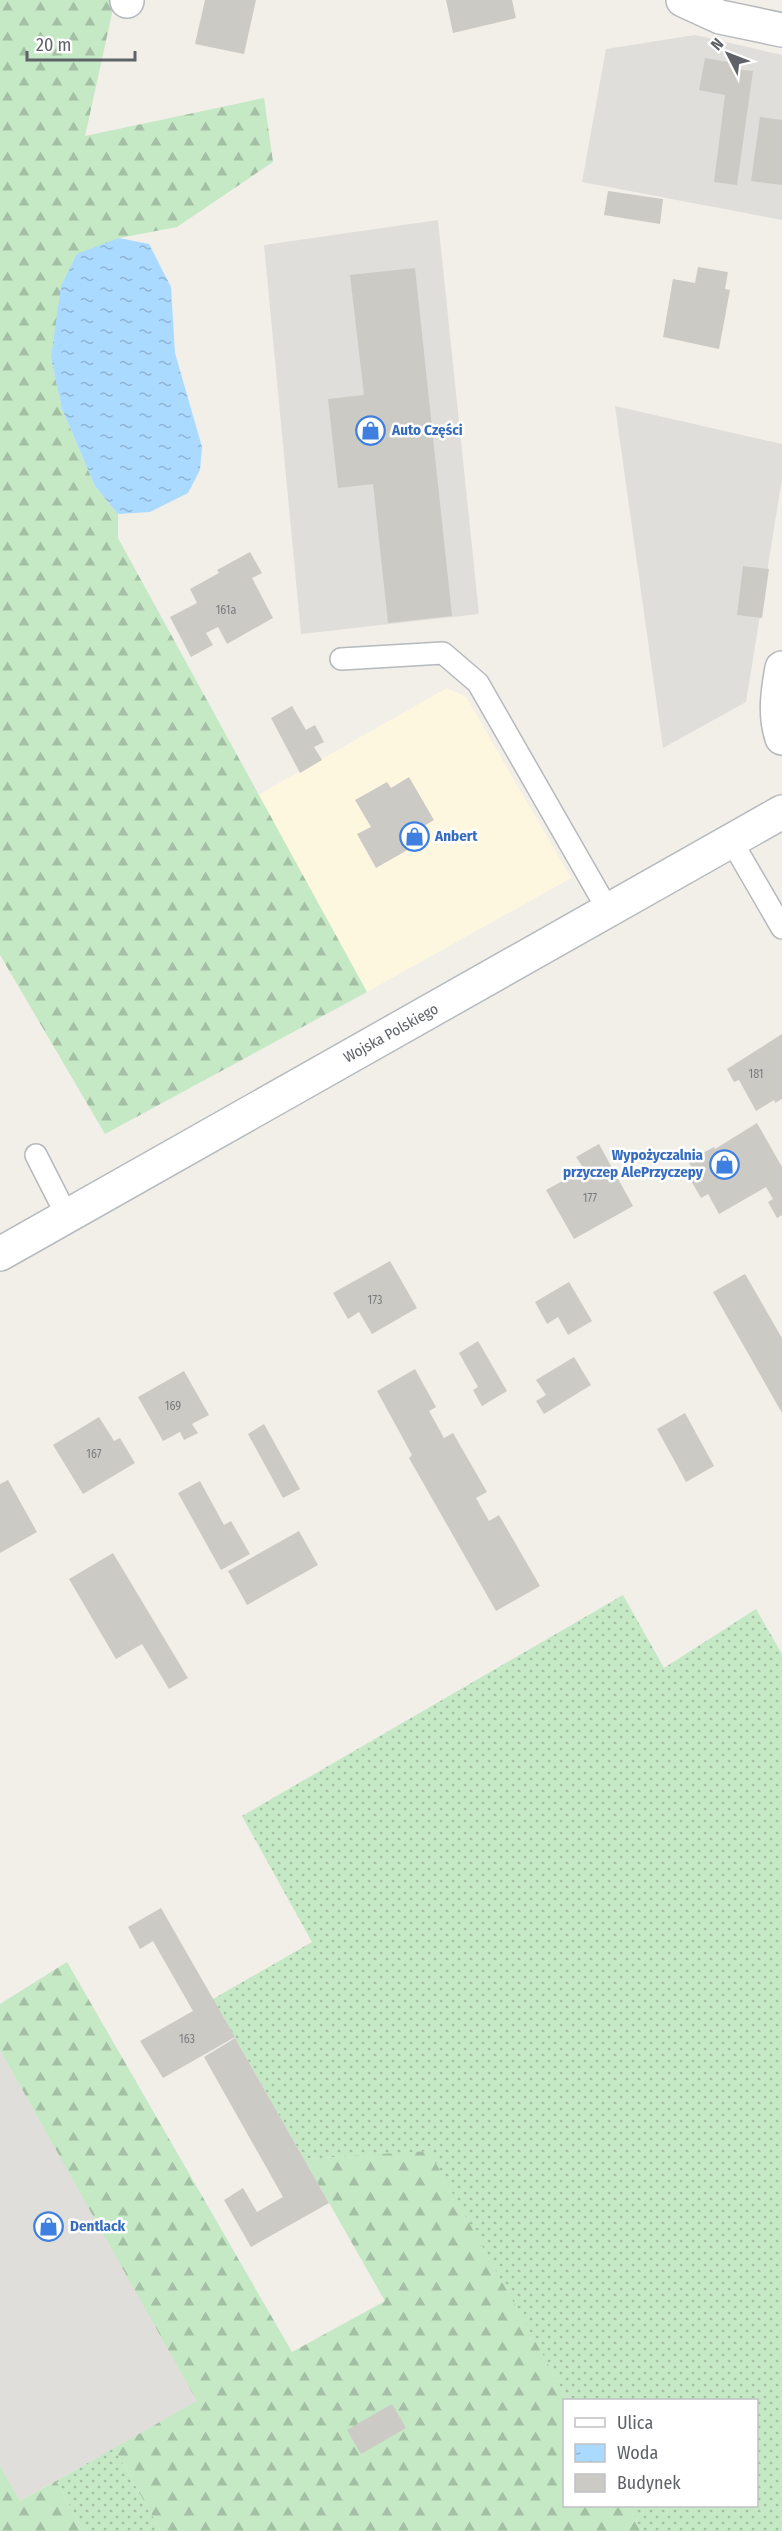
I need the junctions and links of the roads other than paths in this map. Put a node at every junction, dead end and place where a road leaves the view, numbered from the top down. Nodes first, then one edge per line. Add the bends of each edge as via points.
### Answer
1 (683, 0) edge
2 (782, 30) edge
3 (341, 658) dead end
4 (782, 668) edge
5 (782, 738) edge
6 (782, 812) edge
7 (731, 840) junction
8 (608, 910) junction
9 (782, 928) edge
10 (36, 1155) dead end
11 (67, 1216) junction
12 (0, 1254) edge

1 - 2 main road via 720,17
3 - 8 lane via 443,653 478,682
4 - 5 main road via 777,712
6 - 7 main road, Wojska Polskiego
7 - 8 main road, Wojska Polskiego
7 - 9 lane
8 - 11 main road, Wojska Polskiego
10 - 11 lane
11 - 12 main road, Wojska Polskiego

